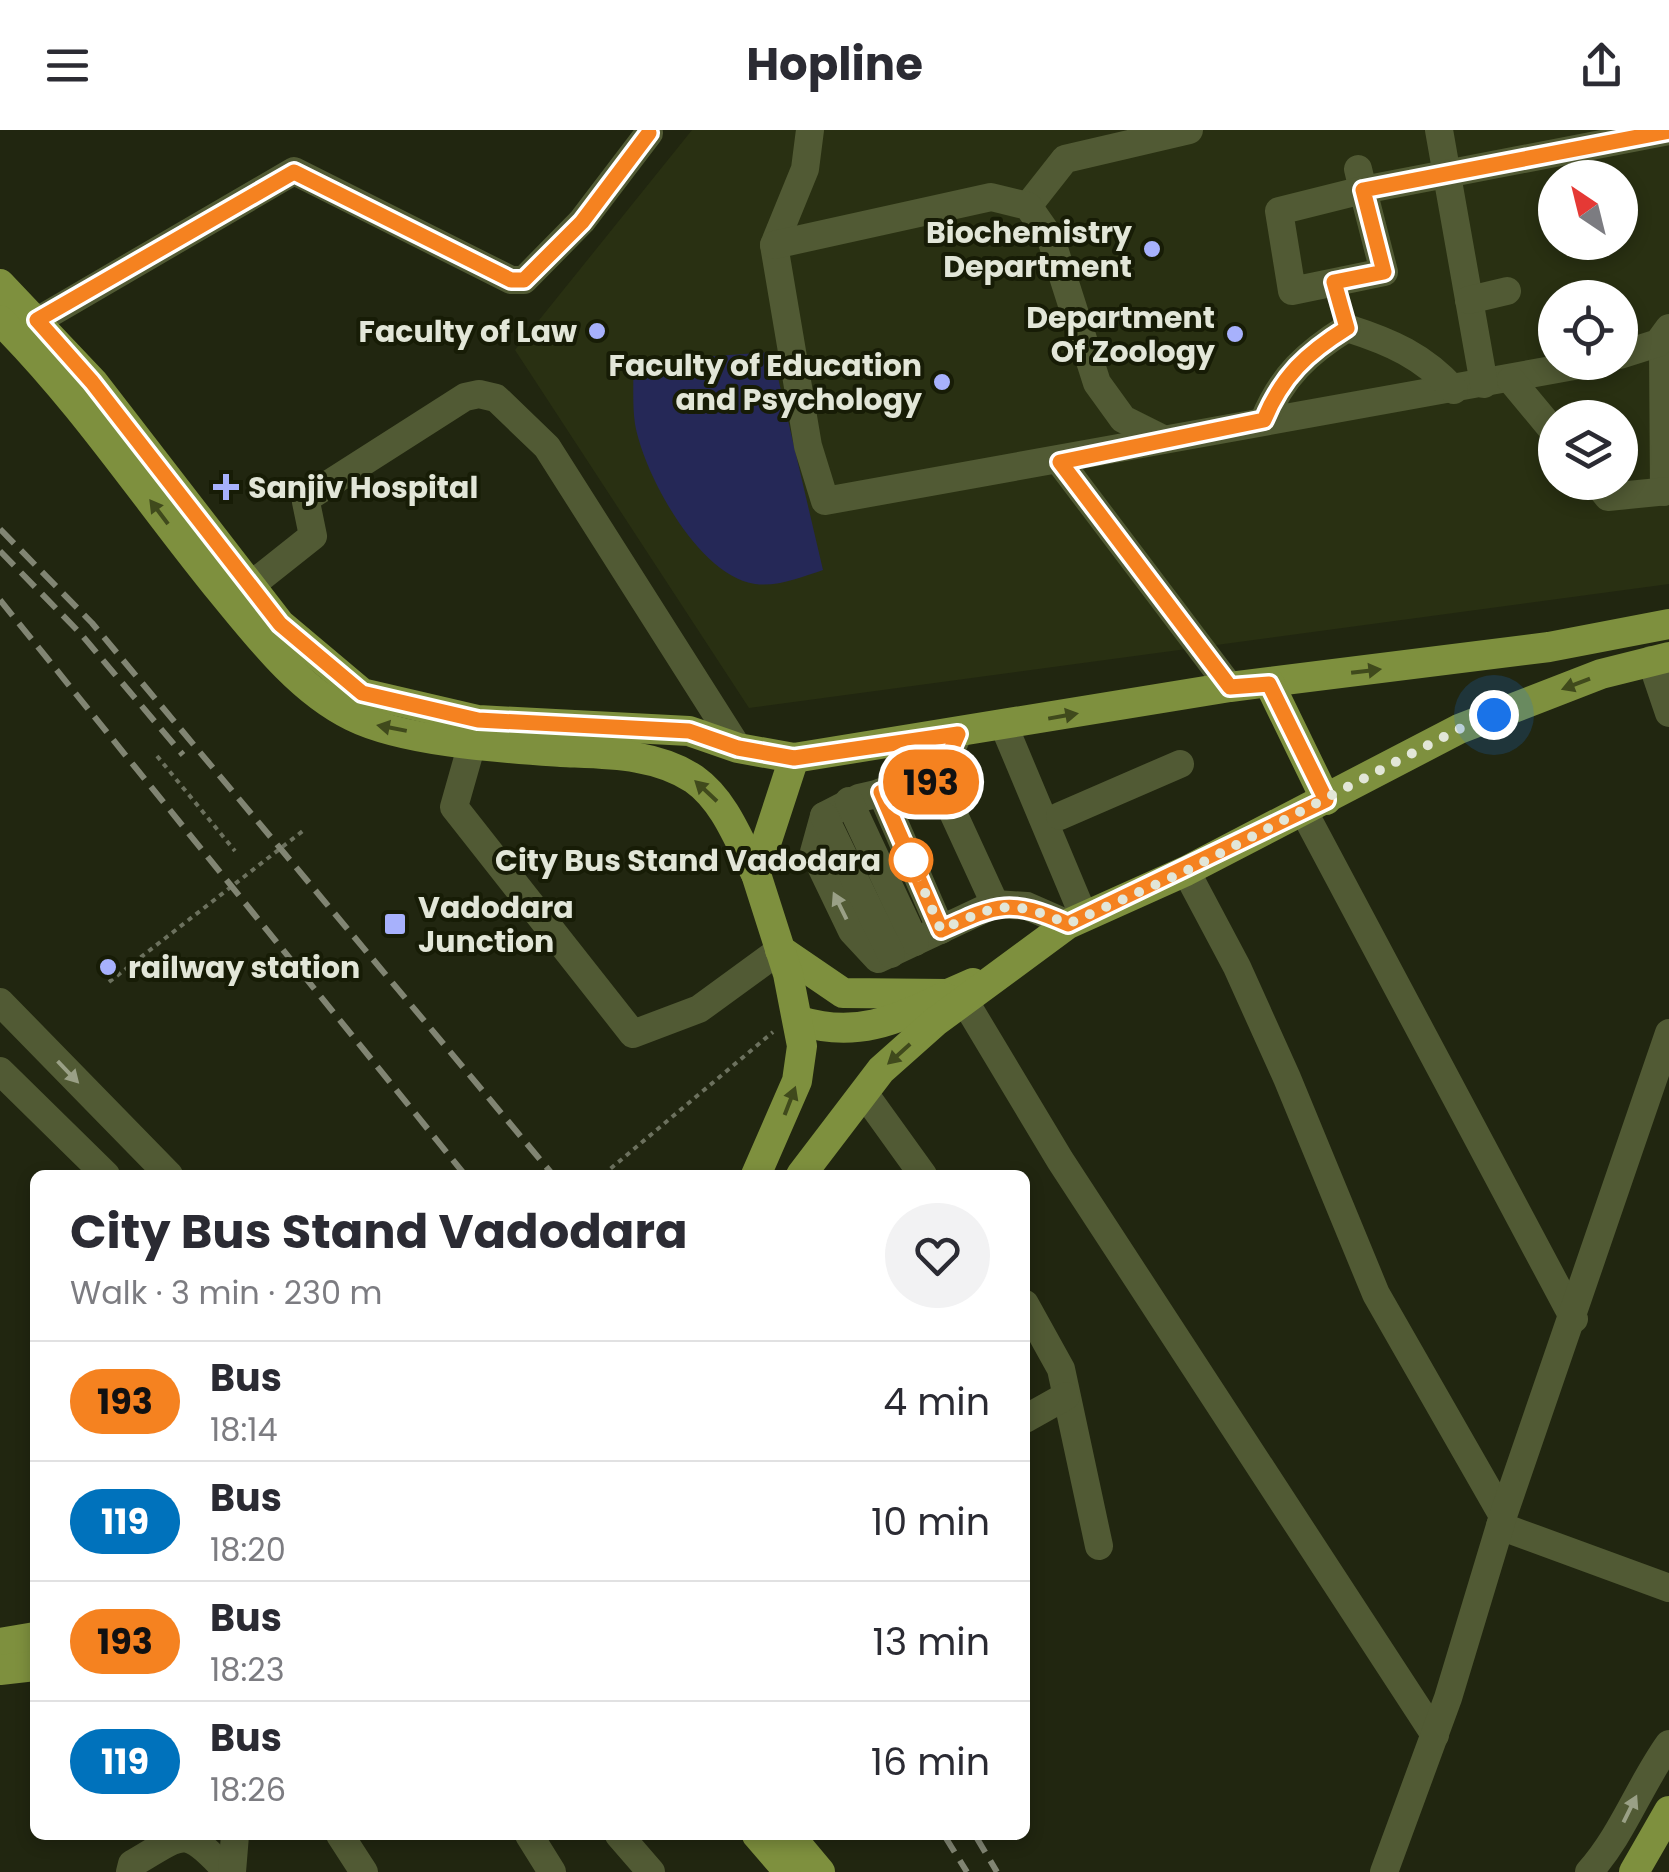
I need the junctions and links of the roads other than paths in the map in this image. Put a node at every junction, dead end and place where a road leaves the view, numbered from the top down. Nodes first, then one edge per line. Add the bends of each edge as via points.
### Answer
1 (810, 130) edge
2 (1189, 130) edge
3 (1439, 130) edge
4 (1669, 131) edge
5 (649, 133) dead end
6 (1447, 173) junction
7 (1360, 180) junction
8 (1028, 206) junction
9 (774, 245) junction
10 (1334, 282) junction
11 (0, 284) edge
12 (1507, 292) dead end
13 (1469, 300) junction
14 (0, 320) edge
15 (37, 320) junction
16 (1347, 328) junction
17 (1664, 335) edge
18 (1638, 347) edge
19 (1538, 374) edge
20 (1497, 382) junction
21 (1454, 390) junction
22 (1538, 418) edge
23 (1264, 420) junction
24 (1161, 438) junction
25 (1060, 462) junction
26 (1667, 492) edge
27 (1638, 494) edge
28 (250, 586) junction
29 (1669, 624) edge
30 (1660, 658) edge
31 (1269, 684) junction
32 (1230, 687) junction
33 (1669, 713) edge
34 (1012, 725) junction
35 (475, 732) junction
36 (958, 734) junction
37 (738, 748) junction
38 (794, 758) junction
39 (1180, 764) dead end
40 (938, 780) junction
41 (881, 792) junction
42 (849, 801) junction
43 (1315, 806) junction
44 (1060, 816) junction
45 (1186, 871) junction
46 (756, 874) junction
47 (995, 904) junction
48 (1084, 917) junction
49 (941, 930) junction
50 (903, 948) junction
51 (780, 950) junction
52 (956, 997) junction
53 (0, 1002) edge
54 (786, 1026) junction
55 (1669, 1033) edge
56 (0, 1071) edge
57 (864, 1092) junction
58 (101, 1170) edge
59 (164, 1170) edge
60 (758, 1170) edge
61 (805, 1170) edge
62 (919, 1170) edge
63 (1030, 1313) edge
64 (1574, 1319) junction
65 (1066, 1396) junction
66 (1030, 1416) edge
67 (1501, 1521) junction
68 (1098, 1546) dead end
69 (1668, 1583) edge
70 (30, 1638) edge
71 (0, 1643) edge
72 (30, 1667) edge
73 (0, 1670) edge
74 (1435, 1734) junction
75 (1669, 1744) edge
76 (1669, 1811) edge
77 (1669, 1837) edge
78 (174, 1840) edge
79 (194, 1840) edge
80 (234, 1840) edge
81 (343, 1840) edge
82 (532, 1840) edge
83 (624, 1840) edge
84 (764, 1840) edge
85 (792, 1840) edge
86 (809, 1871) edge
87 (130, 1872) edge
88 (230, 1872) edge
89 (364, 1872) edge
90 (552, 1872) edge
91 (651, 1872) edge
92 (1384, 1872) edge
93 (1589, 1872) edge
94 (1634, 1872) edge
95 (1650, 1872) edge

1 - 9 street via 805,169
2 - 8 street via 1066,158
3 - 6 street
4 - 6 street
5 - 15 street via 582,222 524,280 511,280 294,172
6 - 7 street via 1403,189
6 - 13 street
7 - 10 street via 1384,272
7 - 10 street via 1279,211 1292,290
8 - 9 street via 990,198
8 - 24 street via 1051,239 1096,384 1123,419
9 - 25 street via 808,446 825,501
10 - 16 street
11 - 15 main road
12 - 13 street
13 - 20 street
35 -> 14 main road via 369,724 284,662 176,535 73,397
15 - 28 main road
16 - 21 street via 1398,344
16 - 23 street via 1311,351 1279,385
17 - 18 street
17 - 26 street
19 - 20 street
20 - 21 street
20 - 22 street
21 - 23 street
23 - 24 street
24 - 25 street
25 - 32 street
26 - 27 street
28 - 35 main road via 301,644 362,693
28 - 37 street via 313,536 310,496 465,397 496,398 546,447
31 -> 29 main road
30 - 33 street
30 -> 43 main road via 1459,729
31 - 32 main road
31 - 43 main road
34 -> 32 main road
34 - 36 main road
34 - 44 street
34 - 48 street
35 - 37 main road via 689,731
46 -> 35 main road via 718,802 672,767
35 - 51 street via 454,806 633,1034 699,1009
36 - 38 main road
36 - 40 street
37 - 38 main road
38 - 46 main road
39 - 44 street
40 - 41 street
40 - 47 street
41 - 42 street
41 - 49 street
42 - 50 street
50 -> 42 street via 878,959 852,931 814,852 824,816
43 - 45 main road
43 - 64 street
44 - 48 street
45 - 48 main road
45 - 67 street via 1280,1062 1376,1294
46 - 51 main road
47 - 48 street
47 - 49 street
48 - 52 main road
49 - 50 street
51 - 52 main road via 844,993
51 - 54 main road
52 - 54 main road via 855,1030
52 -> 57 main road
52 - 74 street
53 -> 59 street
60 -> 54 main road via 798,1081
55 - 64 street
56 - 58 street
57 - 61 main road
57 - 62 street
63 - 65 street via 1061,1369
64 - 67 street
65 - 66 street
65 - 68 street
67 - 69 street
67 - 74 street
70 - 71 main road
72 - 73 main road
74 - 92 street
93 -> 75 street via 1611,1848
76 - 94 main road
77 - 95 street
78 - 87 street via 132,1864
79 - 88 street
80 - 88 street
81 - 89 street
82 - 90 street
83 - 91 street
84 - 86 main road
85 - 86 main road

